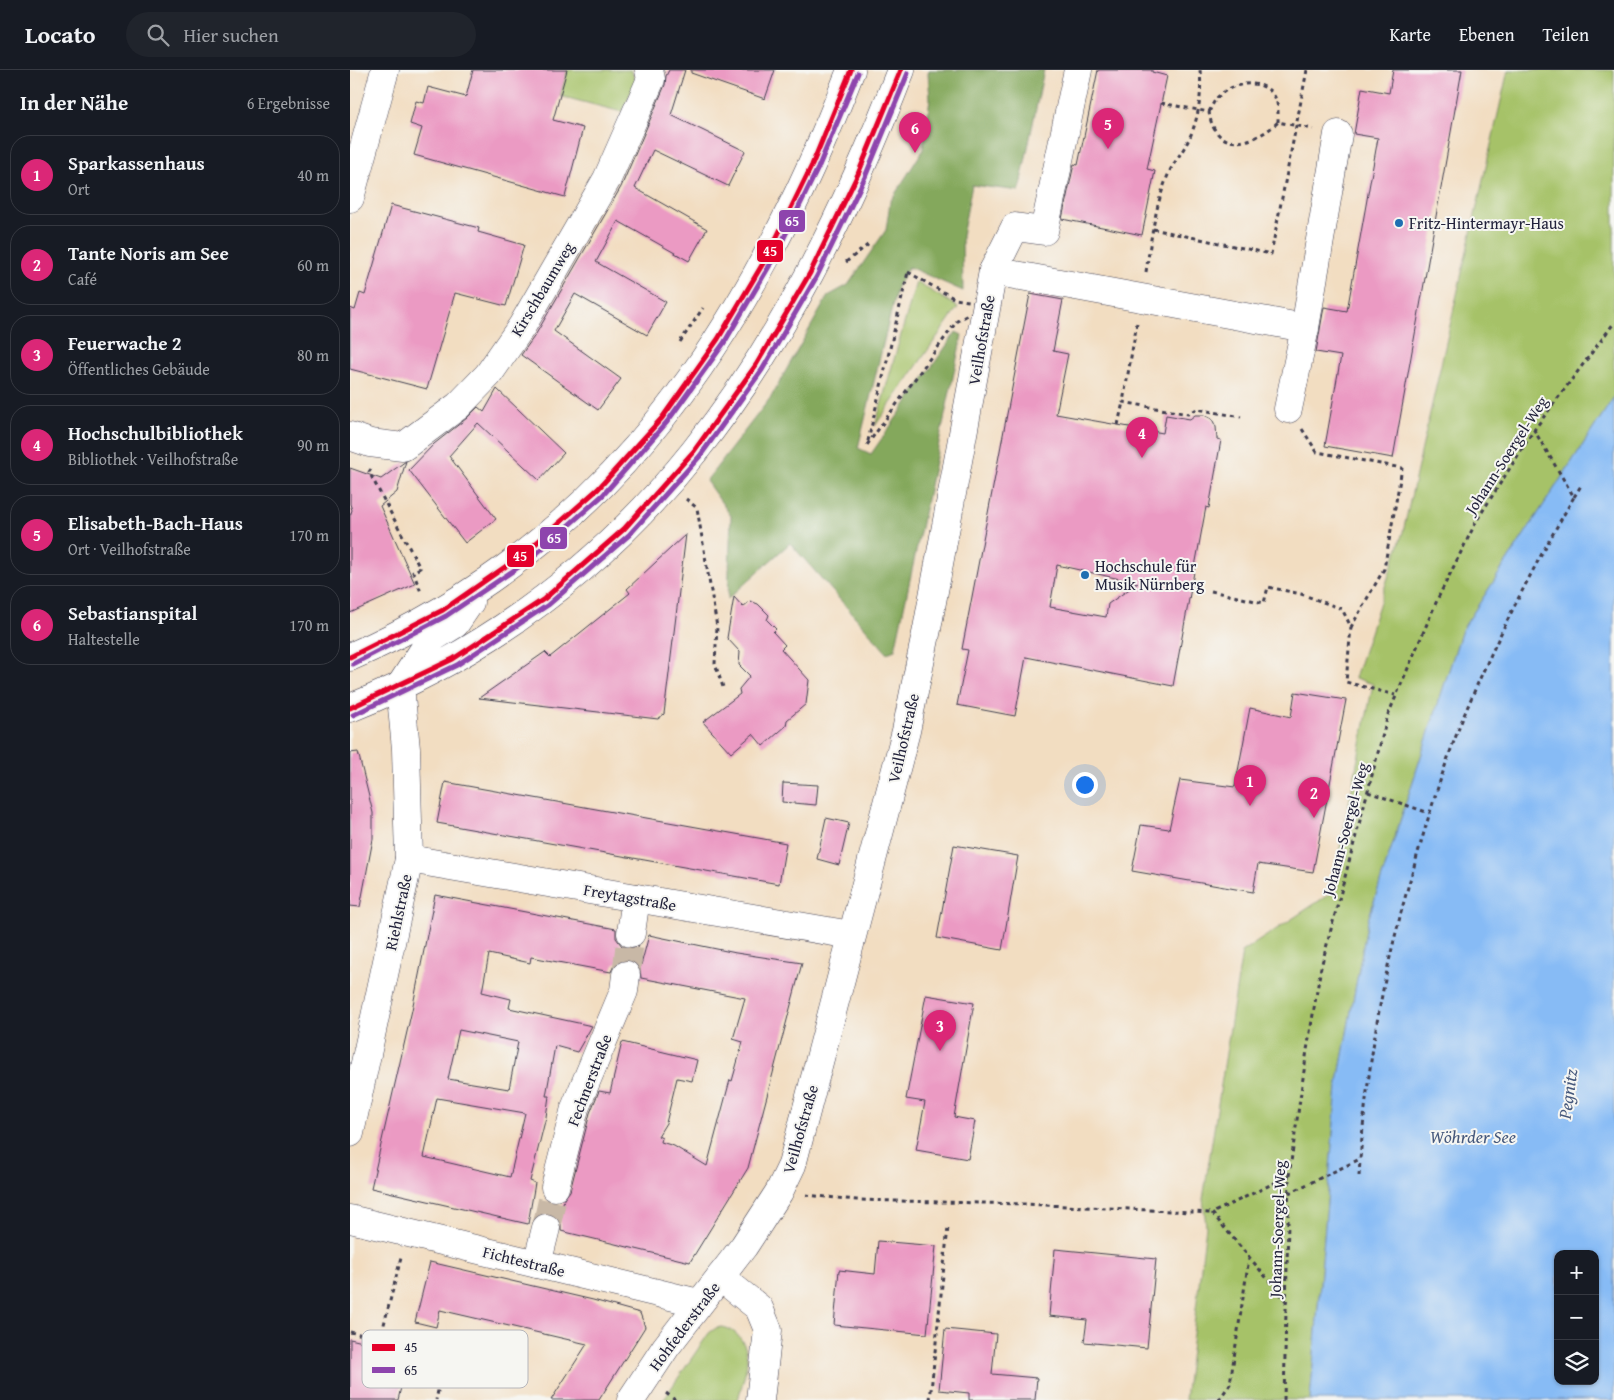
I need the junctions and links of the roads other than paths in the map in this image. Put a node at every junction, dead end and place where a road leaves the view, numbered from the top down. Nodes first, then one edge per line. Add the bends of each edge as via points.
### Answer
1 (385, 70) edge
2 (649, 70) edge
3 (851, 70) edge
4 (901, 70) edge
5 (1078, 70) edge
6 (1338, 134) road end
7 (350, 198) edge
8 (993, 270) junction
9 (1305, 328) junction
10 (1288, 409) road end
11 (370, 441) edge
12 (484, 583) junction
13 (350, 657) edge
14 (400, 686) junction
15 (350, 708) edge
16 (408, 859) junction
17 (636, 898) junction
18 (632, 933) tunnel mouth
19 (851, 935) junction
20 (626, 975) tunnel mouth
21 (350, 1133) edge
22 (555, 1187) tunnel mouth
23 (350, 1219) edge
24 (546, 1228) tunnel mouth
25 (537, 1264) junction
26 (720, 1277) junction
27 (699, 1303) junction
28 (631, 1400) edge
29 (760, 1400) edge

1 - 7 street
2 - 11 street, Kirschbaumweg via 651,79 607,179 522,326 488,375 458,406 403,446
3 - 12 street via 780,231 736,310 686,386 650,433 597,491 553,532
4 - 14 street via 848,198 802,291 745,384 702,443 667,486 596,556 522,615 466,652
5 - 8 street, Veilhofstraße via 1044,231 1015,227
6 - 9 street
8 - 9 street
8 - 19 street, Veilhofstraße via 906,731
9 - 10 street
12 - 13 street via 412,628
12 - 14 street via 455,624 434,637
14 - 15 street
14 - 16 street, Riehlstraße via 406,749
16 - 17 street, Freytagstraße
16 - 21 street, Riehlstraße
17 - 18 street
17 - 19 street, Freytagstraße
19 - 26 street, Veilhofstraße via 792,1165 779,1192
20 - 22 street, Fechnerstraße via 624,991 575,1108
23 - 25 street, Fichtestraße
24 - 25 street
25 - 27 street, Fichtestraße
26 - 27 street, Hohfederstraße
26 - 29 street via 759,1308 768,1330
27 - 28 street, Hohfederstraße

